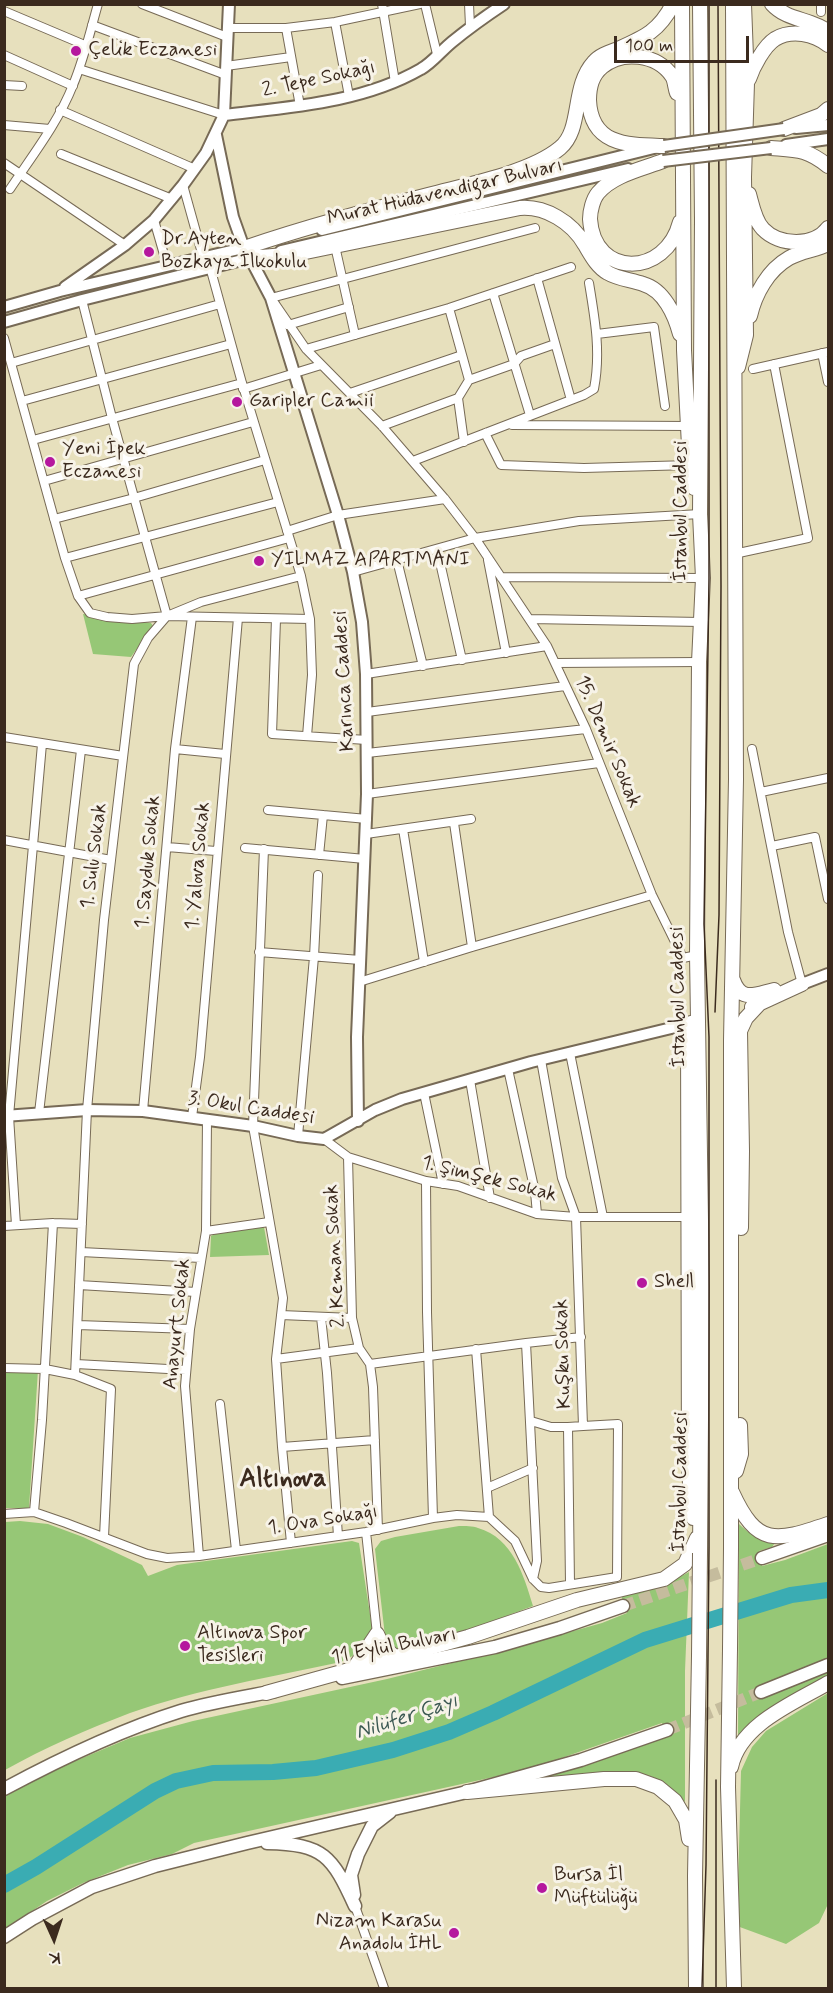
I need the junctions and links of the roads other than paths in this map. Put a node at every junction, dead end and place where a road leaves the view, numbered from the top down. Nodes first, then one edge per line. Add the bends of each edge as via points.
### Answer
1 (142, 4) edge
2 (229, 4) edge
3 (420, 4) edge
4 (425, 4) edge
5 (470, 4) edge
6 (504, 4) edge
7 (673, 4) edge
8 (682, 4) edge
9 (700, 4) edge
10 (733, 4) edge
11 (744, 4) edge
12 (772, 4) edge
13 (96, 5) edge
14 (5, 7) edge
15 (383, 8) edge
16 (488, 10) edge
17 (335, 22) junction
18 (92, 25) junction
19 (470, 26) junction
20 (286, 28) junction
21 (828, 31) edge
22 (227, 33) junction
23 (828, 45) edge
24 (87, 46) junction
25 (437, 54) junction
26 (4, 55) edge
27 (291, 57) junction
28 (79, 69) junction
29 (226, 70) junction
30 (395, 82) junction
31 (747, 83) junction
32 (4, 85) edge
33 (22, 86) dead end
34 (73, 86) junction
35 (349, 96) junction
36 (300, 106) junction
37 (828, 109) edge
38 (60, 110) junction
39 (224, 115) junction
40 (682, 116) junction
41 (4, 125) edge
42 (828, 125) edge
43 (50, 129) junction
44 (784, 129) junction
45 (216, 135) junction
46 (828, 139) edge
47 (664, 146) junction
48 (771, 148) junction
49 (61, 154) dead end
50 (663, 161) junction
51 (4, 163) edge
52 (828, 166) edge
53 (195, 169) junction
54 (20, 175) junction
55 (744, 177) junction
56 (183, 185) junction
57 (10, 189) dead end
58 (172, 199) junction
59 (683, 205) junction
60 (154, 220) junction
61 (535, 228) dead end
62 (828, 228) edge
63 (828, 243) edge
64 (125, 245) junction
65 (335, 246) junction
66 (247, 253) junction
67 (202, 257) junction
68 (167, 265) junction
69 (210, 267) junction
70 (571, 267) dead end
71 (537, 278) junction
72 (343, 279) junction
73 (589, 283) dead end
74 (60, 291) junction
75 (493, 293) junction
76 (271, 298) junction
77 (82, 300) junction
78 (220, 304) junction
79 (349, 307) junction
80 (4, 308) edge
81 (449, 308) junction
82 (4, 322) edge
83 (288, 325) junction
84 (597, 334) junction
85 (355, 335) junction
86 (746, 335) junction
87 (4, 338) edge
88 (92, 341) junction
89 (231, 344) junction
90 (555, 344) junction
91 (306, 349) junction
92 (684, 350) junction
93 (825, 352) edge
94 (462, 355) junction
95 (12, 363) junction
96 (514, 364) junction
97 (774, 364) junction
98 (321, 366) junction
99 (753, 369) dead end
100 (294, 374) junction
101 (102, 380) junction
102 (469, 380) junction
103 (828, 382) edge
104 (243, 386) junction
105 (733, 386) junction
106 (350, 393) junction
107 (459, 398) junction
108 (571, 400) junction
109 (22, 401) junction
110 (665, 406) dead end
111 (530, 415) junction
112 (112, 418) junction
113 (253, 422) junction
114 (508, 425) junction
115 (382, 426) junction
116 (688, 426) junction
117 (485, 433) junction
118 (33, 440) junction
119 (464, 442) junction
120 (123, 459) junction
121 (265, 460) junction
122 (413, 461) junction
123 (690, 465) junction
124 (44, 481) junction
125 (134, 498) junction
126 (445, 499) junction
127 (278, 502) junction
128 (700, 514) junction
129 (338, 515) junction
130 (54, 519) junction
131 (288, 534) junction
132 (145, 537) junction
133 (475, 538) junction
134 (437, 549) junction
135 (734, 554) junction
136 (487, 556) junction
137 (65, 558) junction
138 (397, 560) junction
139 (353, 572) junction
140 (155, 575) junction
141 (301, 576) junction
142 (501, 577) junction
143 (703, 578) junction
144 (78, 596) junction
145 (167, 616) junction
146 (192, 617) junction
147 (238, 618) junction
148 (310, 618) junction
149 (276, 619) junction
150 (530, 619) junction
151 (701, 622) junction
152 (547, 646) junction
153 (506, 653) junction
154 (462, 660) junction
155 (699, 662) junction
156 (556, 663) junction
157 (423, 666) junction
158 (366, 674) junction
159 (565, 686) junction
160 (367, 712) junction
161 (586, 729) junction
162 (307, 736) junction
163 (4, 737) edge
164 (367, 740) junction
165 (42, 744) junction
166 (175, 749) junction
167 (752, 749) dead end
168 (81, 750) junction
169 (367, 753) junction
170 (225, 754) junction
171 (123, 756) junction
172 (599, 764) junction
173 (828, 778) edge
174 (761, 792) junction
175 (367, 794) junction
176 (268, 810) dead end
177 (323, 815) junction
178 (367, 819) junction
179 (471, 819) dead end
180 (454, 823) junction
181 (403, 829) junction
182 (366, 834) junction
183 (4, 840) edge
184 (33, 846) junction
185 (772, 846) junction
186 (167, 847) junction
187 (245, 848) dead end
188 (264, 849) junction
189 (216, 851) junction
190 (69, 852) junction
191 (319, 855) junction
192 (365, 859) junction
193 (111, 860) junction
194 (318, 875) dead end
195 (652, 896) junction
196 (828, 900) edge
197 (472, 947) junction
198 (259, 952) junction
199 (697, 955) junction
200 (314, 957) junction
201 (360, 960) junction
202 (424, 962) junction
203 (828, 974) edge
204 (733, 980) junction
205 (359, 982) junction
206 (802, 984) junction
207 (760, 1003) junction
208 (695, 1025) junction
209 (732, 1034) junction
210 (570, 1053) junction
211 (542, 1060) junction
212 (508, 1069) junction
213 (470, 1080) junction
214 (424, 1093) junction
215 (87, 1110) junction
216 (143, 1111) junction
217 (39, 1113) junction
218 (7, 1116) edge
219 (192, 1117) junction
220 (207, 1119) junction
221 (358, 1120) junction
222 (252, 1126) junction
223 (298, 1136) junction
224 (324, 1139) junction
225 (348, 1157) junction
226 (426, 1181) junction
227 (443, 1184) junction
228 (490, 1197) junction
229 (537, 1214) junction
230 (576, 1217) junction
231 (603, 1217) junction
232 (690, 1217) junction
233 (269, 1222) junction
234 (53, 1223) junction
235 (82, 1224) junction
236 (16, 1225) junction
237 (4, 1226) edge
238 (206, 1231) junction
239 (81, 1252) junction
240 (201, 1258) junction
241 (79, 1285) junction
242 (195, 1292) junction
243 (281, 1315) junction
244 (321, 1317) junction
245 (352, 1318) junction
246 (78, 1325) junction
247 (190, 1329) junction
248 (581, 1337) junction
249 (526, 1343) junction
250 (359, 1348) junction
251 (476, 1349) junction
252 (325, 1353) junction
253 (428, 1355) junction
254 (276, 1359) junction
255 (76, 1364) junction
256 (370, 1364) junction
257 (4, 1368) edge
258 (45, 1368) junction
259 (186, 1370) junction
260 (75, 1375) junction
261 (220, 1404) dead end
262 (531, 1421) junction
263 (583, 1426) junction
264 (568, 1427) junction
265 (375, 1440) junction
266 (331, 1443) junction
267 (282, 1447) junction
268 (533, 1468) junction
269 (487, 1488) junction
270 (730, 1488) junction
271 (34, 1512) junction
272 (4, 1514) edge
273 (489, 1517) junction
274 (433, 1518) junction
275 (828, 1524) edge
276 (378, 1530) junction
277 (366, 1532) junction
278 (700, 1532) junction
279 (828, 1535) edge
280 (338, 1536) junction
281 (104, 1537) junction
282 (291, 1543) junction
283 (236, 1550) junction
284 (199, 1556) junction
285 (762, 1558) tunnel mouth
286 (532, 1579) junction
287 (570, 1584) junction
288 (623, 1606) tunnel mouth
289 (377, 1634) junction
290 (395, 1657) junction
291 (828, 1665) edge
292 (355, 1667) junction
293 (828, 1683) edge
294 (761, 1692) tunnel mouth
295 (266, 1693) junction
296 (667, 1730) tunnel mouth
297 (728, 1787) junction
298 (4, 1790) edge
299 (467, 1792) junction
300 (392, 1810) junction
301 (247, 1843) junction
302 (695, 1876) junction
303 (355, 1906) junction
304 (4, 1937) edge
305 (384, 1989) edge
306 (696, 1989) edge
307 (734, 1989) edge

1 - 22 street
2 - 22 main road
3 - 15 street
4 - 25 street
5 - 19 street
6 - 16 main road, 2. Tepe Sokağı
7 - 66 highway via 663,22 646,36 598,58 586,70 571,130 561,147 543,158 507,174 297,230
8 - 40 highway
9 - 128 highway, İstanbul Caddesi
10 - 105 highway
11 - 31 highway
12 - 21 highway via 793,18
13 - 18 street
14 - 24 street
15 - 17 street
15 - 30 street
16 - 19 main road, 2. Tepe Sokağı
17 - 20 street
17 - 35 street
18 - 24 street
18 - 29 street
19 - 25 main road, 2. Tepe Sokağı
20 - 22 street
20 - 27 street
22 - 29 main road
23 - 31 highway via 796,33 774,39 758,59
24 - 28 street
25 - 30 main road, 2. Tepe Sokağı via 423,68
26 - 34 street
27 - 29 street
27 - 36 street
28 - 34 street
28 - 39 street
29 - 39 main road
30 - 35 main road, 2. Tepe Sokağı
31 - 55 highway
32 - 33 street
34 - 38 street
35 - 36 main road, 2. Tepe Sokağı
36 - 39 main road, 2. Tepe Sokağı
37 - 44 highway
38 - 43 street
38 - 53 street
39 - 45 main road
40 - 47 highway via 673,77 654,61 621,58 602,66 593,78 590,112 602,134 616,142
40 - 59 highway
41 - 43 street
42 - 44 main road, Murat Hüdavendigar Bulvarı
43 - 54 street
44 - 47 main road, Murat Hüdavendigar Bulvarı, bridge
45 - 53 main road
45 - 66 main road, Karınca Caddesi via 233,217
46 - 48 main road, Murat Hüdavendigar Bulvarı
47 - 66 main road, Murat Hüdavendigar Bulvarı
48 - 50 main road, Murat Hüdavendigar Bulvarı, bridge
48 - 52 highway via 813,154
49 - 58 street
50 - 59 highway via 618,178 597,194 590,213 591,233 600,251 620,263 637,264 666,249 679,225
50 - 66 main road, Murat Hüdavendigar Bulvarı
51 - 54 street
53 - 56 main road
54 - 57 street
54 - 64 street
55 - 62 highway via 761,228 772,237 786,242 806,241
55 - 86 highway
56 - 58 main road
56 - 67 street
58 - 60 main road
59 - 92 highway
60 - 64 main road
60 - 68 street
61 - 72 street
63 - 86 highway via 788,258 775,269 761,286
64 - 74 main road
65 - 66 highway via 296,254
65 - 72 street
65 - 92 highway via 533,207 567,224 608,273 647,285 663,297 678,326
66 - 67 main road, Murat Hüdavendigar Bulvarı
66 - 69 main road, Murat Hüdavendigar Bulvarı
66 - 76 main road, Karınca Caddesi
67 - 68 main road, Murat Hüdavendigar Bulvarı
68 - 74 main road, Murat Hüdavendigar Bulvarı
69 - 77 main road, Murat Hüdavendigar Bulvarı
69 - 78 street
70 - 71 street
71 - 75 street
71 - 90 street
72 - 76 street
72 - 79 street
73 - 84 street
74 - 80 main road, Murat Hüdavendigar Bulvarı
75 - 81 street
75 - 96 street
76 - 83 street, 15. Demir Sokak
76 - 100 main road, Karınca Caddesi
77 - 82 main road, Murat Hüdavendigar Bulvarı
77 - 88 street
78 - 88 street
78 - 89 street
79 - 83 street
79 - 85 street
81 - 85 street
81 - 94 street
83 - 91 street, 15. Demir Sokak
84 - 108 street via 598,371 594,388
84 - 110 street via 654,327
85 - 91 street
86 - 105 highway
87 - 95 street
88 - 95 street
88 - 101 street
89 - 101 street
89 - 104 street
90 - 96 street via 521,356
90 - 108 street
91 - 98 street, 15. Demir Sokak
92 - 116 highway
93 - 97 street
93 - 103 street
94 - 102 street
94 - 106 street
95 - 109 street
96 - 102 street
96 - 111 street
97 - 99 street
97 - 135 street via 808,538
98 - 100 street
98 - 106 street, 15. Demir Sokak
100 - 104 street
100 - 129 main road, Karınca Caddesi
101 - 109 street
101 - 112 street
102 - 107 street
104 - 112 street
104 - 113 street
105 - 135 highway
106 - 115 street, 15. Demir Sokak
107 - 115 street
107 - 119 street
108 - 111 street
109 - 118 street
111 - 114 street
112 - 118 street
112 - 120 street
113 - 120 street
113 - 121 street
114 - 116 street
114 - 117 street
115 - 122 street, 15. Demir Sokak
116 - 123 highway
117 - 119 street
117 - 123 street via 501,465
118 - 124 street
119 - 122 street
120 - 124 street
120 - 125 street
121 - 125 street
121 - 127 street
122 - 126 street, 15. Demir Sokak
123 - 128 highway
124 - 130 street
125 - 130 street
125 - 132 street
126 - 129 street
126 - 133 street, 15. Demir Sokak
127 - 131 street
127 - 132 street
128 - 133 street via 579,521
128 - 143 highway, İstanbul Caddesi
129 - 131 street
129 - 139 main road, Karınca Caddesi
130 - 137 street
131 - 140 street
131 - 141 street
132 - 137 street
132 - 140 street
133 - 134 street
133 - 136 street, 15. Demir Sokak
134 - 138 street
134 - 154 street
135 - 204 highway
136 - 142 street, 15. Demir Sokak
136 - 153 street
137 - 144 street
138 - 139 street
138 - 157 street
139 - 158 main road, Karınca Caddesi
140 - 144 street
140 - 145 street
141 - 145 street via 201,602
141 - 148 street
142 - 143 street
142 - 150 street, 15. Demir Sokak
143 - 151 highway, İstanbul Caddesi
144 - 145 street via 90,613 107,617
145 - 146 street
145 - 171 street, 1. Sulu Sokak via 148,638 134,664
146 - 147 street
146 - 166 street, 1. Sayduk Sokak
147 - 149 street
147 - 170 street, 1. Yalova Sokak
148 - 149 street
148 - 162 street via 312,675
149 - 162 street via 272,734
150 - 151 street
150 - 152 street, 15. Demir Sokak
151 - 155 highway, İstanbul Caddesi
152 - 153 street
152 - 156 street, 15. Demir Sokak
153 - 154 street
154 - 157 street
155 - 156 street
155 - 199 highway, İstanbul Caddesi
156 - 159 street, 15. Demir Sokak
157 - 158 street
158 - 160 main road, Karınca Caddesi
159 - 160 street
159 - 161 street, 15. Demir Sokak
160 - 164 main road, Karınca Caddesi
161 - 169 street
161 - 172 street, 15. Demir Sokak
162 - 164 street
163 - 165 street
164 - 169 main road, Karınca Caddesi
165 - 168 street
165 - 184 street
166 - 170 street
166 - 186 street, 1. Sayduk Sokak
167 - 174 street
168 - 171 street
168 - 190 street
169 - 175 main road, Karınca Caddesi
170 - 189 street, 1. Yalova Sokak
171 - 193 street, 1. Sulu Sokak
172 - 175 street
172 - 195 street, 15. Demir Sokak
173 - 174 street
174 - 185 street
175 - 178 main road, Karınca Caddesi
176 - 177 street
177 - 178 street
177 - 191 street
178 - 182 main road, Karınca Caddesi
179 - 180 street
180 - 181 street
180 - 197 street
181 - 182 street
181 - 202 street
182 - 192 main road, Karınca Caddesi
183 - 184 street
184 - 190 street
184 - 218 street
185 - 196 street via 815,837
185 - 206 street
186 - 189 street
186 - 216 street, 1. Sayduk Sokak
187 - 188 street
188 - 191 street
188 - 198 street
189 - 219 street, 1. Yalova Sokak
190 - 193 street
190 - 217 street
191 - 192 street
192 - 201 main road, Karınca Caddesi
193 - 215 street, 1. Sulu Sokak
194 - 200 street
195 - 197 street
195 - 199 street, 15. Demir Sokak via 683,957
197 - 202 street
198 - 200 street
198 - 222 street
199 - 208 highway, İstanbul Caddesi
200 - 201 street
200 - 223 street
201 - 205 main road, Karınca Caddesi
202 - 205 street
203 - 206 main road
204 - 206 highway via 738,990 748,996
204 - 209 highway
205 - 221 main road, Karınca Caddesi
206 - 207 highway
207 - 209 highway via 736,1019
207 - 270 highway via 740,1031 741,1454
208 - 210 main road, 3. Okul Caddesi
208 - 232 highway
208 - 278 highway, İstanbul Caddesi via 702,1286
209 - 270 highway
210 - 211 main road, 3. Okul Caddesi
210 - 231 street
211 - 212 main road, 3. Okul Caddesi
211 - 230 street, Kuşku Sokak via 562,1178
212 - 213 main road, 3. Okul Caddesi
212 - 229 street
213 - 214 main road, 3. Okul Caddesi
213 - 228 street
214 - 221 main road, 3. Okul Caddesi via 384,1106
214 - 227 street
215 - 216 main road, 3. Okul Caddesi
215 - 217 main road, 3. Okul Caddesi
215 - 235 street, 1. Sulu Sokak
216 - 219 main road, 3. Okul Caddesi
217 - 218 main road, 3. Okul Caddesi
218 - 236 street
219 - 220 main road, 3. Okul Caddesi
220 - 222 main road, 3. Okul Caddesi
220 - 238 street, Anayurt Sokak
221 - 224 main road, 3. Okul Caddesi
222 - 223 main road, 3. Okul Caddesi
222 - 233 street
223 - 224 main road, 3. Okul Caddesi
224 - 225 street, 1. Şimşek Sokak
225 - 226 street, 1. Şimşek Sokak
225 - 245 street, 2. Keman Sokak
226 - 227 street, 1. Şimşek Sokak
226 - 253 street
227 - 228 street, 1. Şimşek Sokak
228 - 229 street, 1. Şimşek Sokak
229 - 230 street, 1. Şimşek Sokak
230 - 231 street, 1. Şimşek Sokak
230 - 248 street, Kuşku Sokak
231 - 232 street, 1. Şimşek Sokak
232 - 278 highway via 689,1472 692,1515
233 - 238 street
233 - 243 street via 283,1298
234 - 235 street
234 - 236 street
234 - 258 street
235 - 239 street, 1. Sulu Sokak
236 - 237 street
238 - 240 street, Anayurt Sokak
239 - 240 street
239 - 241 street, 1. Sulu Sokak
240 - 242 street, Anayurt Sokak
241 - 242 street
241 - 246 street, 1. Sulu Sokak
242 - 247 street, Anayurt Sokak
243 - 244 street
243 - 254 street
244 - 245 street
244 - 252 street
245 - 250 street, 2. Keman Sokak
246 - 247 street
246 - 255 street, 1. Sulu Sokak
247 - 259 street, Anayurt Sokak
248 - 249 street
248 - 263 street, Kuşku Sokak
249 - 251 street
249 - 262 street
250 - 252 street
250 - 256 street, 2. Keman Sokak
251 - 253 street
251 - 269 street
252 - 254 street
252 - 266 street
253 - 256 street
253 - 274 street
254 - 267 street
255 - 259 street
255 - 260 street, 1. Sulu Sokak
256 - 265 street, 2. Keman Sokak
257 - 258 street
258 - 260 street
258 - 271 street
259 - 284 street, Anayurt Sokak
260 - 281 street via 111,1389
261 - 283 street
262 - 264 street
262 - 268 street
263 - 264 street, Kuşku Sokak
263 - 287 street via 618,1424 617,1577
264 - 287 street, Kuşku Sokak
265 - 266 street
265 - 276 street, 2. Keman Sokak
266 - 267 street
266 - 280 street
267 - 282 street
268 - 269 street
268 - 286 street via 537,1561
269 - 273 street
270 - 275 highway via 745,1518 766,1535 792,1534
270 - 297 highway, bridge
271 - 272 street, 1. Ova Sokağı
271 - 281 street, 1. Ova Sokağı
273 - 274 street, 1. Ova Sokağı
273 - 286 street via 515,1541
274 - 276 street, 1. Ova Sokağı
276 - 277 street, 1. Ova Sokağı
277 - 280 street, 1. Ova Sokağı
277 - 289 street
278 - 290 highway via 685,1564 664,1579 577,1600
278 - 302 highway, İstanbul Caddesi, bridge
279 - 285 main road
280 - 282 street, 1. Ova Sokağı
281 - 284 street, 1. Ova Sokağı via 167,1558
282 - 283 street, 1. Ova Sokağı
283 - 284 street, 1. Ova Sokağı
286 - 287 street via 541,1587
288 - 295 main road, 11 Eylül Bulvarı via 495,1647
289 - 290 highway via 382,1647
289 - 292 highway
290 - 292 highway
291 - 294 main road
292 - 295 highway
293 - 297 highway via 767,1719 741,1743 732,1762
295 - 298 main road, 11 Eylül Bulvarı via 182,1711 151,1722 43,1768
296 - 299 main road via 581,1760
297 - 307 highway
299 - 300 main road
299 - 302 highway via 604,1779 636,1779 658,1787 675,1801 686,1820
300 - 301 main road
300 - 303 main road via 372,1826 358,1854 351,1875
301 - 303 main road via 293,1843 311,1848 339,1872
301 - 304 main road via 92,1887
302 - 306 highway, İstanbul Caddesi
303 - 305 street

